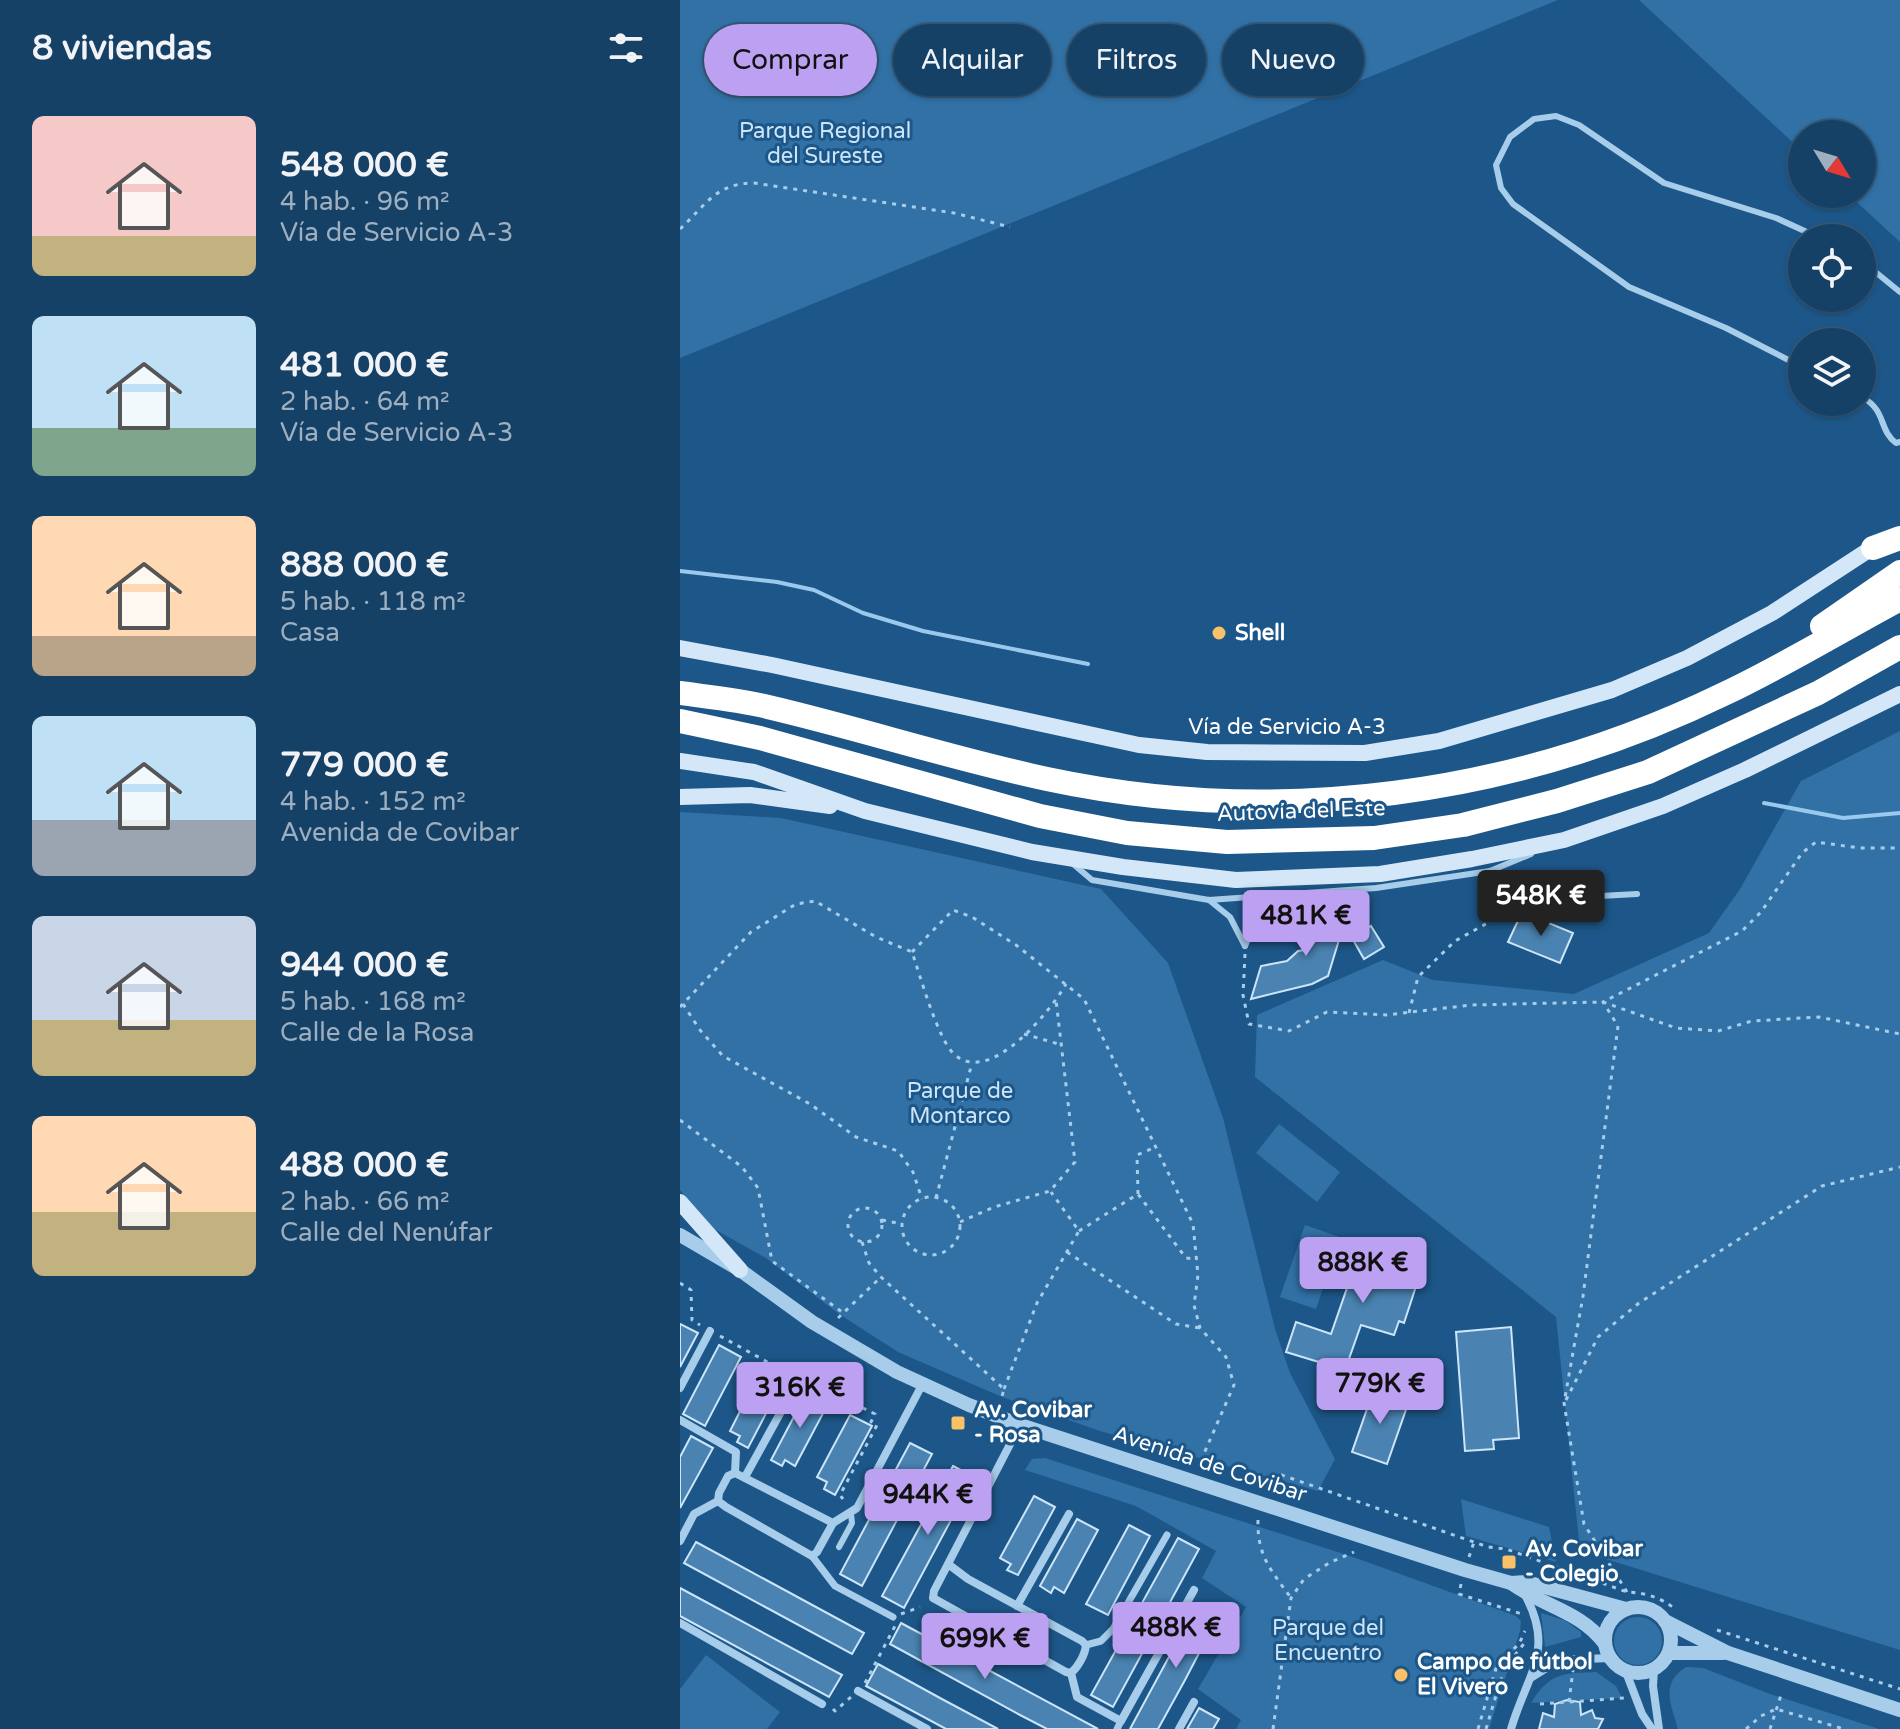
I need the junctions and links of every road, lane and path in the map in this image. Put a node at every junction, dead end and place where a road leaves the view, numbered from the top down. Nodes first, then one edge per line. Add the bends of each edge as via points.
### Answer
1 (1789, 224) edge
2 (1010, 227) dead end
3 (680, 229) edge
4 (1876, 272) edge
5 (1900, 292) edge
6 (1788, 360) edge
7 (1876, 408) edge
8 (1900, 442) edge
9 (1900, 527) edge
10 (1900, 538) edge
11 (1873, 548) junction
12 (1900, 572) edge
13 (1900, 599) edge
14 (1900, 647) edge
15 (680, 648) edge
16 (680, 693) edge
17 (1725, 694) junction
18 (1900, 694) edge
19 (680, 721) edge
20 (680, 761) edge
21 (680, 797) edge
22 (865, 811) junction
23 (1564, 840) junction
24 (1900, 848) edge
25 (1066, 858) junction
26 (1490, 871) junction
27 (1529, 891) junction
28 (1296, 892) junction
29 (1637, 894) dead end
30 (1209, 900) junction
31 (1245, 946) junction
32 (912, 952) junction
33 (1066, 984) junction
34 (1056, 1000) junction
35 (1603, 1002) junction
36 (682, 1005) edge
37 (1409, 1013) junction
38 (1024, 1034) junction
39 (1900, 1034) edge
40 (1062, 1045) junction
41 (972, 1063) junction
42 (680, 1120) edge
43 (1156, 1147) junction
44 (1900, 1167) edge
45 (1050, 1191) junction
46 (1138, 1194) junction
47 (936, 1198) junction
48 (922, 1199) junction
49 (680, 1202) edge
50 (680, 1215) edge
51 (882, 1220) junction
52 (960, 1222) junction
53 (902, 1224) junction
54 (706, 1231) junction
55 (1079, 1231) junction
56 (680, 1235) edge
57 (862, 1242) junction
58 (1067, 1252) junction
59 (1197, 1259) junction
60 (740, 1270) junction
61 (881, 1277) junction
62 (680, 1283) edge
63 (826, 1301) junction
64 (821, 1308) dead end
65 (842, 1312) junction
66 (838, 1318) dead end
67 (1200, 1328) junction
68 (710, 1331) junction
69 (799, 1379) junction
70 (922, 1385) junction
71 (680, 1388) edge
72 (1004, 1389) junction
73 (1001, 1400) dead end
74 (1564, 1403) junction
75 (680, 1420) edge
76 (1020, 1425) junction
77 (1199, 1465) dead end
78 (735, 1473) junction
79 (745, 1477) junction
80 (1269, 1486) dead end
81 (843, 1499) dead end
82 (718, 1501) junction
83 (851, 1514) junction
84 (1069, 1514) dead end
85 (1258, 1520) dead end
86 (833, 1523) junction
87 (1167, 1535) dead end
88 (680, 1541) edge
89 (839, 1547) dead end
90 (1354, 1552) dead end
91 (812, 1556) junction
92 (948, 1564) junction
93 (1511, 1583) junction
94 (1460, 1587) dead end
95 (1194, 1590) dead end
96 (1523, 1592) junction
97 (1627, 1592) junction
98 (1291, 1598) junction
99 (1017, 1606) junction
100 (920, 1607) dead end
101 (1626, 1609) junction
102 (1680, 1614) dead end
103 (893, 1617) junction
104 (1529, 1620) dead end
105 (1665, 1621) junction
106 (680, 1623) edge
107 (1708, 1627) dead end
108 (1086, 1645) junction
109 (1607, 1651) junction
110 (1669, 1653) junction
111 (1728, 1653) junction
112 (1654, 1669) junction
113 (1573, 1670) dead end
114 (1626, 1672) junction
115 (1071, 1673) junction
116 (1531, 1677) junction
117 (1900, 1689) edge
118 (858, 1691) junction
119 (1782, 1692) dead end
120 (1625, 1698) dead end
121 (1194, 1702) dead end
122 (1569, 1702) junction
123 (822, 1704) joint
124 (1540, 1704) dead end
125 (1776, 1709) junction
126 (1900, 1710) edge
127 (1119, 1725) edge
128 (927, 1729) edge
129 (1179, 1729) edge
130 (1273, 1729) edge
131 (1478, 1729) edge
132 (1486, 1729) edge
133 (1511, 1729) edge
134 (1652, 1729) edge
135 (1659, 1729) edge
136 (1746, 1729) edge
137 (1770, 1729) edge
138 (1844, 1729) edge

1 - 6 lane via 1664,183 1579,125 1556,116 1534,119 1510,137 1496,165 1501,188 1513,204 1629,287
2 - 3 path via 954,213 740,183 725,187
4 - 5 lane
7 - 8 lane via 1888,437
9 - 11 main road, Vía de Servicio A-3
10 - 11 highway
11 - 15 main road, Vía de Servicio A-3 via 1772,613 1612,690 1439,741 1365,753 1207,752 1139,745
12 - 17 highway
13 - 17 highway, Autovía del Este
14 - 19 highway, Autovía del Este via 1818,693 1648,772 1463,825 1374,838 1227,842 1127,833 1040,816
16 - 17 highway, Autovía del Este via 765,706 1048,779 1218,801 1367,798 1451,785 1549,762
18 - 23 main road via 1676,800
20 - 22 main road via 754,772
21 - 22 main road via 750,795
22 - 25 main road
23 - 25 main road via 1380,874 1236,880
23 - 26 lane
24 - 35 path via 1816,842 1742,931
25 - 30 lane via 1092,880
26 - 27 lane
26 - 28 lane via 1376,888
27 - 29 lane via 1545,899
27 - 37 path via 1511,910 1455,941 1418,977
28 - 30 lane
28 - 31 lane via 1274,899 1257,917
30 - 31 lane via 1230,917
31 - 37 path via 1243,995 1249,1024 1289,1031 1327,1012
32 - 33 path via 953,910 1016,945
32 - 36 path via 815,901 796,904 751,932
32 - 41 path via 945,1041 954,1055
33 - 34 path
33 - 43 path via 1084,999
34 - 38 path
34 - 40 path
35 - 37 path via 1471,1005
35 - 39 path via 1676,1028 1718,1031 1752,1021 1819,1017
35 - 74 path via 1618,1026
36 - 48 path via 723,1056 810,1104 856,1137 898,1151 913,1172
38 - 40 path
38 - 41 path via 1008,1051
40 - 45 path via 1075,1162
41 - 47 path
42 - 63 path via 742,1167 758,1188 772,1261
43 - 46 path via 1137,1155
43 - 59 path via 1193,1224
44 - 74 path via 1822,1186 1639,1303 1598,1337
45 - 52 path
45 - 55 path
46 - 55 path
46 - 59 path via 1186,1258
47 - 48 path
47 - 52 path via 951,1205
48 - 53 path via 909,1207
49 - 54 main road, Avenida de Covibar
50 - 54 main road
51 - 53 path
51 - 57 path via 878,1236
51 - 57 path via 872,1208 851,1214 849,1231
52 - 53 path via 957,1240 931,1256 909,1246
54 - 60 main road, Avenida de Covibar
55 - 58 path
56 - 60 street, Avenida de Covibar
57 - 61 path
58 - 67 path via 1176,1324
58 - 72 path via 1037,1303
59 - 67 path via 1194,1305
60 - 70 street, Avenida de Covibar via 812,1322
61 - 65 path
61 - 72 path
62 - 68 path via 691,1290 692,1320
63 - 64 path
63 - 65 path
65 - 66 path
67 - 77 path via 1226,1357 1234,1385
68 - 69 path
68 - 71 street
69 - 79 street
69 - 81 path via 810,1389 833,1393 875,1414 871,1422 877,1425 840,1495
70 - 76 street, Avenida de Covibar
70 - 83 street
72 - 73 path
74 - 97 path via 1584,1524
75 - 78 street via 736,1452
76 - 92 street
76 - 93 street, Avenida de Covibar
78 - 79 street
78 - 82 street via 728,1476
79 - 86 street
80 - 97 path via 1276,1473
82 - 88 street via 694,1514
82 - 91 street
83 - 86 street
83 - 89 lane via 852,1523
84 - 99 street
85 - 98 path via 1257,1541
86 - 91 street
87 - 108 street via 1113,1629 1101,1641
90 - 98 path via 1304,1579
91 - 103 street via 835,1586
92 - 99 street
92 - 115 street via 934,1591 936,1602
93 - 96 street, Avenida de Covibar
93 - 101 street, Avenida de Covibar via 1526,1582
94 - 104 path via 1459,1594
95 - 127 street
96 - 109 street, Avenida de Covibar via 1570,1612 1595,1630
96 - 116 street via 1540,1636
97 - 102 path via 1661,1599
98 - 130 path
99 - 108 street
100 - 103 path
101 - 105 street via 1648,1608
101 - 109 street via 1609,1623
103 - 118 path via 897,1623
105 - 110 street
105 - 111 street
106 - 123 street
107 - 117 path
108 - 115 street
109 - 114 street
109 - 116 street via 1559,1660
110 - 111 street
110 - 112 street
111 - 126 street
112 - 114 street
112 - 135 street
113 - 122 path
114 - 134 street
115 - 127 street via 1077,1697
116 - 133 street
118 - 123 path via 835,1711
118 - 128 street
119 - 125 path
120 - 122 path
121 - 129 street
122 - 124 path
125 - 136 path
125 - 137 path
125 - 138 path
131 - 132 path via 1497,1665 1528,1629 1500,1682

